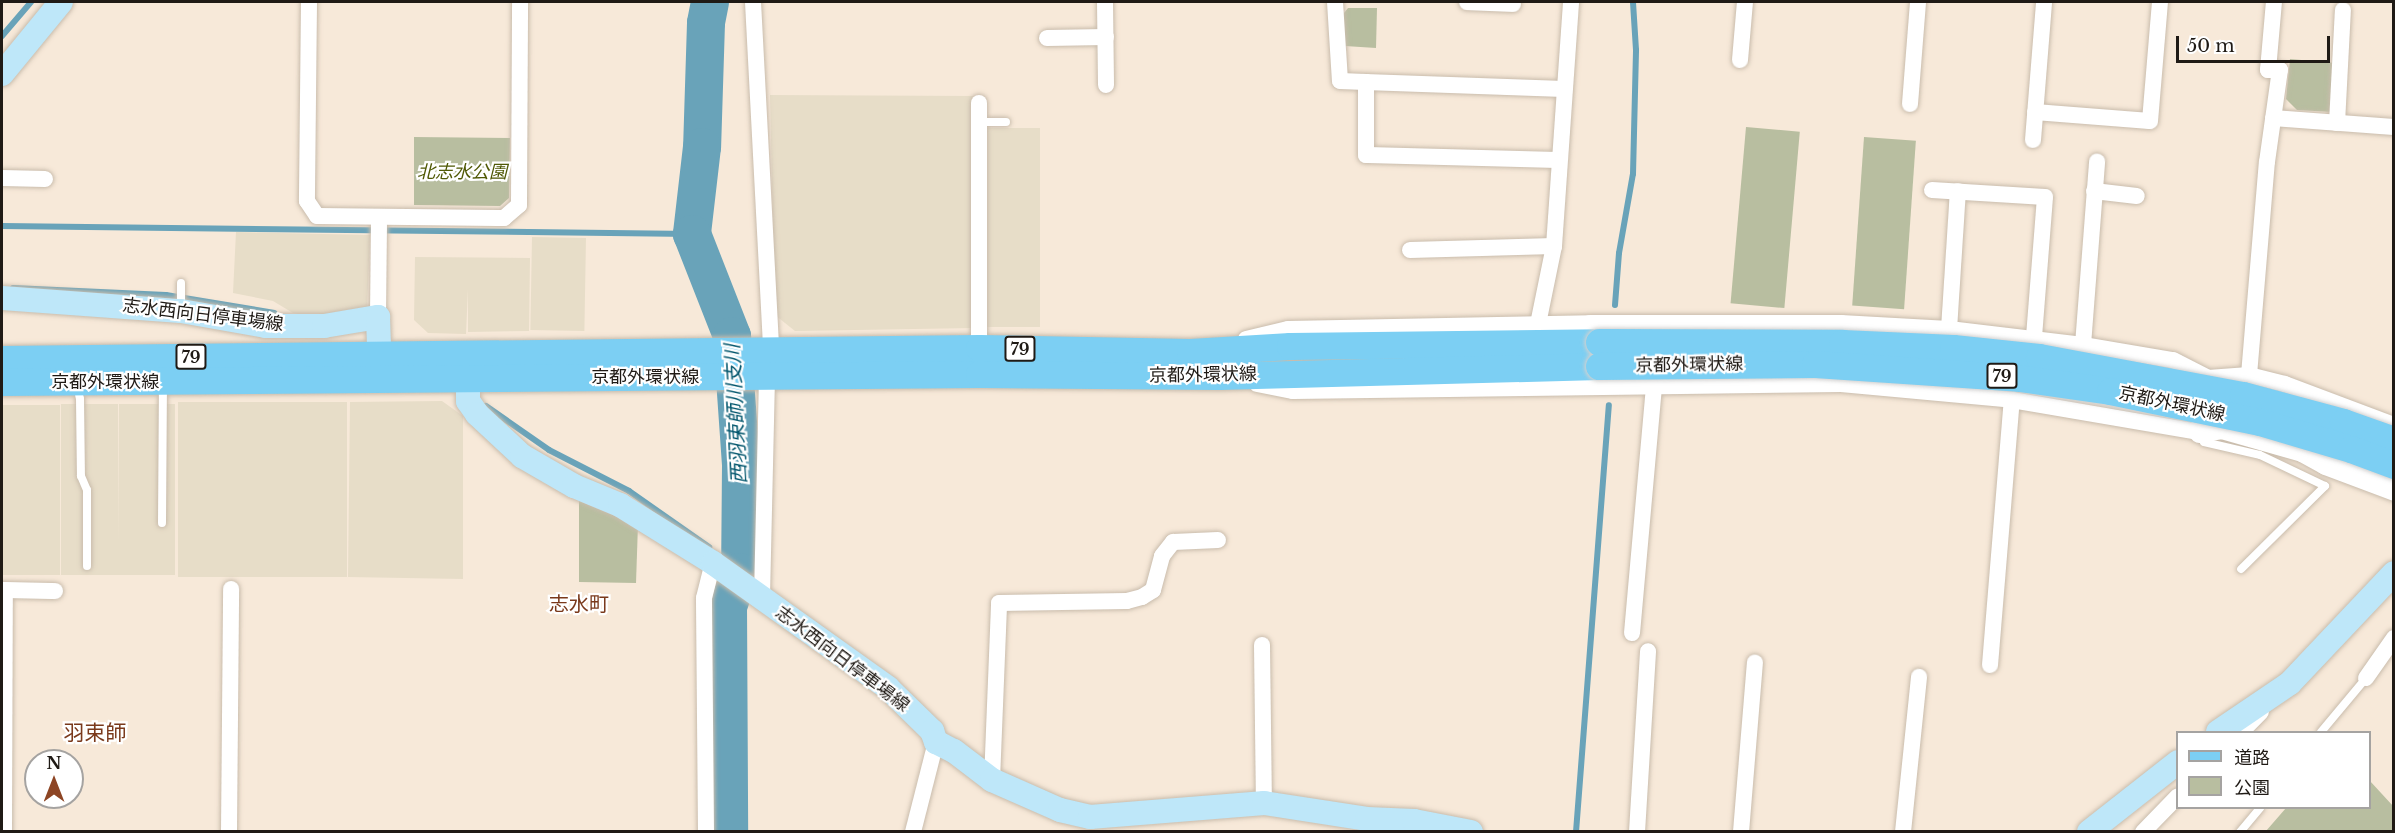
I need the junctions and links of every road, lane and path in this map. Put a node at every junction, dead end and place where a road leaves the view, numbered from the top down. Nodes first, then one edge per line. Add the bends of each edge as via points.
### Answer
1 (61, 2) edge
2 (309, 2) edge
3 (520, 2) edge
4 (753, 2) edge
5 (1105, 2) edge
6 (1335, 2) edge
7 (1467, 2) edge
8 (1571, 2) edge
9 (1745, 2) edge
10 (1918, 2) edge
11 (2044, 2) edge
12 (2160, 2) edge
13 (2274, 2) edge
14 (1512, 4) dead end
15 (2343, 10) dead end
16 (1106, 36) junction
17 (1047, 38) dead end
18 (1740, 60) dead end
19 (2, 71) edge
20 (1366, 82) junction
21 (1106, 85) dead end
22 (1563, 89) junction
23 (978, 103) dead end
24 (1910, 104) dead end
25 (2035, 112) junction
26 (2273, 118) junction
27 (979, 122) junction
28 (1006, 122) dead end
29 (2337, 123) junction
30 (2394, 127) edge
31 (2033, 140) dead end
32 (1559, 160) junction
33 (2097, 162) dead end
34 (2, 178) edge
35 (45, 178) dead end
36 (1932, 189) dead end
37 (1958, 191) junction
38 (2094, 191) junction
39 (2137, 196) dead end
40 (379, 219) junction
41 (1554, 246) junction
42 (1410, 250) dead end
43 (2, 298) edge
44 (378, 318) junction
45 (1538, 324) junction
46 (1949, 330) junction
47 (2034, 338) junction
48 (2083, 345) junction
49 (760, 350) junction
50 (1190, 352) junction
51 (1599, 354) junction
52 (2, 359) edge
53 (979, 361) junction
54 (714, 364) junction
55 (468, 366) junction
56 (380, 367) junction
57 (76, 370) junction
58 (2249, 375) junction
59 (1218, 376) junction
60 (758, 377) junction
61 (2208, 378) junction
62 (163, 381) junction
63 (2, 382) edge
64 (1654, 386) junction
65 (2012, 400) junction
66 (2394, 425) edge
67 (2199, 432) junction
68 (2394, 440) edge
69 (2394, 465) edge
70 (2384, 487) edge
71 (162, 523) dead end
72 (1218, 540) dead end
73 (87, 566) dead end
74 (2241, 569) dead end
75 (2394, 573) edge
76 (737, 580) junction
77 (231, 589) dead end
78 (3, 590) edge
79 (55, 591) dead end
80 (1632, 633) dead end
81 (2394, 638) edge
82 (1262, 645) dead end
83 (2394, 650) edge
84 (1648, 651) dead end
85 (1755, 663) dead end
86 (1990, 665) dead end
87 (1919, 677) dead end
88 (2366, 678) junction
89 (2290, 683) junction
90 (2219, 731) edge
91 (2242, 731) edge
92 (2322, 731) edge
93 (936, 742) junction
94 (2176, 764) edge
95 (992, 780) junction
96 (2176, 798) edge
97 (1264, 803) junction
98 (2258, 809) edge
99 (1089, 824) edge
100 (1415, 826) edge
101 (4, 831) edge
102 (229, 831) edge
103 (706, 831) edge
104 (913, 831) edge
105 (1471, 831) edge
106 (1637, 831) edge
107 (1741, 831) edge
108 (1903, 831) edge
109 (2089, 831) edge
110 (2143, 831) edge
111 (2240, 831) edge

1 - 19 main road
2 - 40 street via 307,201 317,216
3 - 40 street via 519,205 504,218
4 - 49 street
5 - 16 street
6 - 20 street via 1340,81
7 - 14 street
8 - 22 street
9 - 18 street
10 - 24 street
11 - 25 street
12 - 25 street via 2150,121
13 - 26 street via 2268,70 2280,70
15 - 29 street
16 - 17 street
16 - 21 street
20 - 22 street
20 - 32 street via 1366,155
22 - 32 street
23 - 27 street
25 - 31 street
26 - 29 street
26 - 58 street
27 - 28 lane
27 - 53 street
29 - 30 street
32 - 41 street
33 - 38 street
34 - 35 street
36 - 37 street
37 - 46 street
37 - 47 street via 2044,197
38 - 39 street
38 - 48 street
40 - 44 street
41 - 42 street
41 - 45 street
43 - 44 main road, 志水西向日停車場線 via 181,296 267,326 324,326
44 - 56 main road
45 - 46 street via 1841,323
45 - 50 street via 1288,329
46 - 47 street
47 - 48 street
48 - 61 street via 2173,360
49 - 53 main road, 京都外環状線 / 79
49 - 54 main road, 京都外環状線 / 79
49 - 60 street
50 - 51 main road, 京都外環状線 / 79 via 1290,346
50 - 53 main road, 京都外環状線 / 79
51 - 59 main road, 京都外環状線 / 79
51 - 68 main road, 京都外環状線 / 79, bridge via 1842,343 2039,357 2243,395
51 - 69 main road, 京都外環状線 / 79, bridge via 2019,378 2110,391 2260,422
52 - 57 main road, 京都外環状線 / 79
53 - 59 main road, 京都外環状線 / 79
53 - 60 main road, 京都外環状線 / 79
54 - 55 main road, 京都外環状線 / 79
54 - 60 main road, 京都外環状線 / 79
55 - 56 main road, 京都外環状線 / 79
55 - 76 main road, 志水西向日停車場線 via 468,401 522,456 574,486 620,506
56 - 57 main road, 京都外環状線 / 79
56 - 62 main road, 京都外環状線 / 79
57 - 62 main road, 京都外環状線 / 79
57 - 63 main road, 京都外環状線 / 79
57 - 73 lane via 81,476 87,490
58 - 61 street
58 - 66 street via 2285,384
59 - 64 street via 1293,391
60 - 76 street
61 - 67 street
61 - 70 street via 2311,433 2342,462
62 - 71 lane
64 - 65 street via 1840,384
64 - 80 street
65 - 67 street
65 - 86 street
67 - 70 street via 2221,428 2302,451
67 - 74 lane via 2204,442 2260,455 2325,486
72 - 95 street via 1173,542 1162,556 1153,590 1142,597 1127,601 999,603
75 - 89 main road
76 - 93 main road, 志水西向日停車場線 via 888,688 932,731
76 - 103 street via 704,598
77 - 102 street
78 - 79 street
78 - 101 street
81 - 88 street
82 - 97 street
83 - 88 lane
84 - 106 street
85 - 107 street
87 - 108 street
88 - 92 lane
89 - 90 main road
89 - 91 street
93 - 95 main road, 志水西向日停車場線
93 - 104 street
94 - 109 main road
95 - 99 main road, 志水西向日停車場線
96 - 110 street
97 - 99 main road, 志水西向日停車場線
97 - 100 main road, 志水西向日停車場線
98 - 111 lane
100 - 105 main road, 志水西向日停車場線

